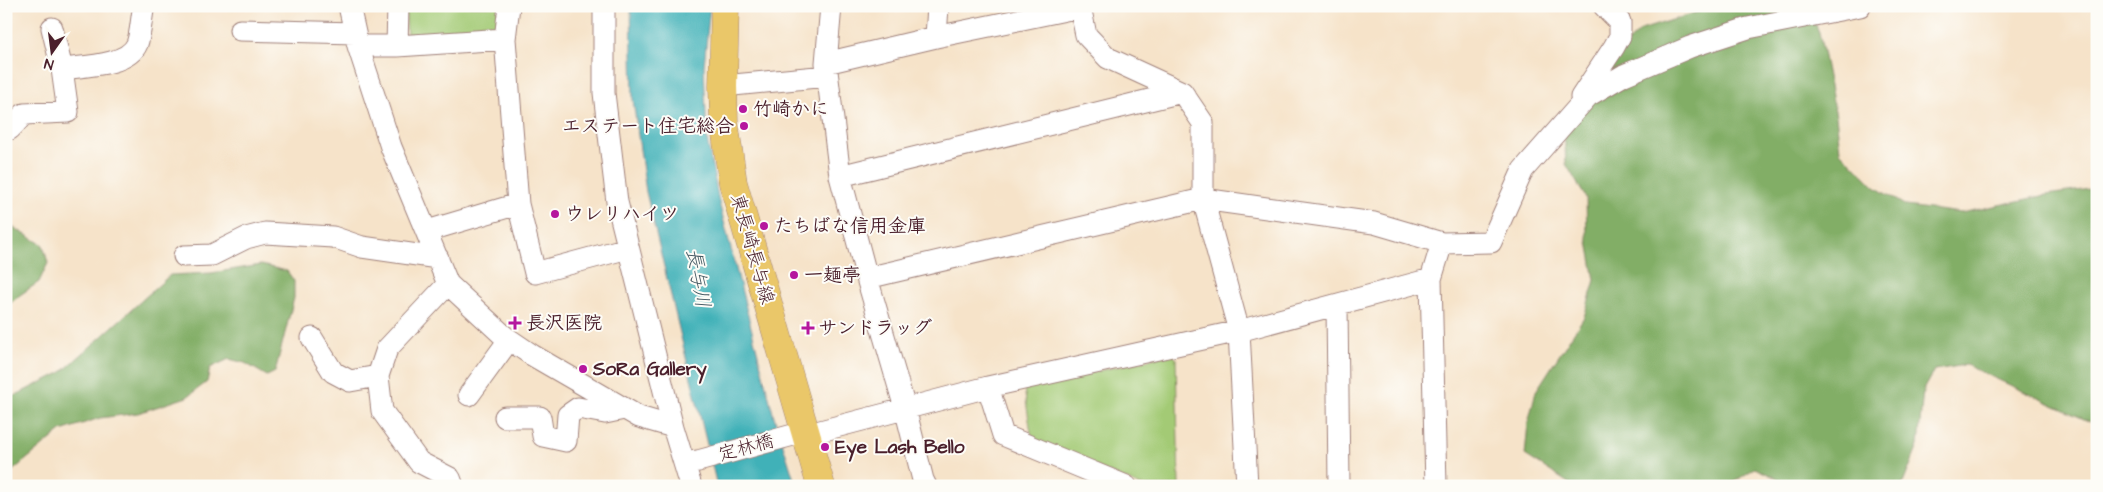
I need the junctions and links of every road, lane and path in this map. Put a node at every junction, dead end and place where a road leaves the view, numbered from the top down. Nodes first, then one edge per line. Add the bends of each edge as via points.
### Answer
1 (144, 6) edge
2 (349, 6) edge
3 (398, 6) edge
4 (509, 6) edge
5 (604, 6) edge
6 (725, 6) edge
7 (831, 6) edge
8 (938, 6) edge
9 (1080, 6) edge
10 (1604, 6) edge
11 (1860, 6) edge
12 (52, 28) dead end
13 (240, 30) dead end
14 (936, 36) junction
15 (357, 39) junction
16 (505, 39) junction
17 (397, 46) junction
18 (62, 68) junction
19 (826, 69) junction
20 (723, 86) junction
21 (1182, 92) junction
22 (1566, 123) junction
23 (10, 129) dead end
24 (840, 176) junction
25 (1203, 200) junction
26 (518, 204) junction
27 (427, 231) junction
28 (1442, 243) junction
29 (628, 248) junction
30 (184, 256) dead end
31 (438, 258) junction
32 (867, 278) junction
33 (1431, 279) junction
34 (448, 284) junction
35 (1337, 305) junction
36 (1239, 330) junction
37 (312, 338) dead end
38 (509, 340) junction
39 (378, 376) junction
40 (988, 387) junction
41 (469, 395) dead end
42 (905, 408) junction
43 (624, 409) junction
44 (505, 417) dead end
45 (673, 427) junction
46 (799, 435) junction
47 (691, 462) junction
48 (453, 486) edge
49 (691, 486) edge
50 (821, 486) edge
51 (926, 486) edge
52 (1126, 486) edge
53 (1247, 486) edge
54 (1339, 486) edge
55 (1436, 486) edge

1 - 18 street via 137,44 129,56 116,61
2 - 15 street
3 - 17 street
4 - 16 street
5 - 29 street via 604,93 617,202
6 - 20 main road, 東長崎長与線
7 - 19 street
8 - 14 street
9 - 14 street
9 - 21 street via 1086,35 1108,58
10 - 22 street via 1620,22 1620,36
11 - 22 street via 1748,28 1690,47 1624,75 1588,96
12 - 18 street
13 - 15 street
14 - 19 street
15 - 17 street
15 - 27 street via 391,147
16 - 17 street
16 - 26 street
18 - 23 street via 68,112 24,114
19 - 20 street
19 - 24 street
20 - 46 main road, 東長崎長与線 via 724,121 733,183
21 - 24 street
21 - 25 street via 1203,123
22 - 28 street via 1523,170 1491,242
24 - 32 street
25 - 28 street via 1374,223
25 - 32 street
25 - 36 street
26 - 27 street
26 - 29 street via 535,273
27 - 31 street
28 - 33 street
29 - 45 street
30 - 31 street via 212,255 246,238 265,233 333,237 362,247
31 - 34 street
32 - 42 street
33 - 35 street, 定林橋
33 - 55 street
34 - 38 street
34 - 39 street via 387,349
35 - 36 street, 定林橋
35 - 54 street
36 - 40 street, 定林橋
36 - 53 street
37 - 39 street via 333,372 350,381
38 - 41 street
38 - 43 street
39 - 48 street via 382,411 419,462 450,478
40 - 42 street, 定林橋
40 - 52 street via 1003,435
42 - 46 street, 定林橋
42 - 51 street
43 - 44 street via 605,413 578,408 568,415 566,441 543,436 540,417
43 - 45 street via 638,417
45 - 47 street
46 - 47 street, 定林橋
46 - 50 main road, 東長崎長与線
47 - 49 street

